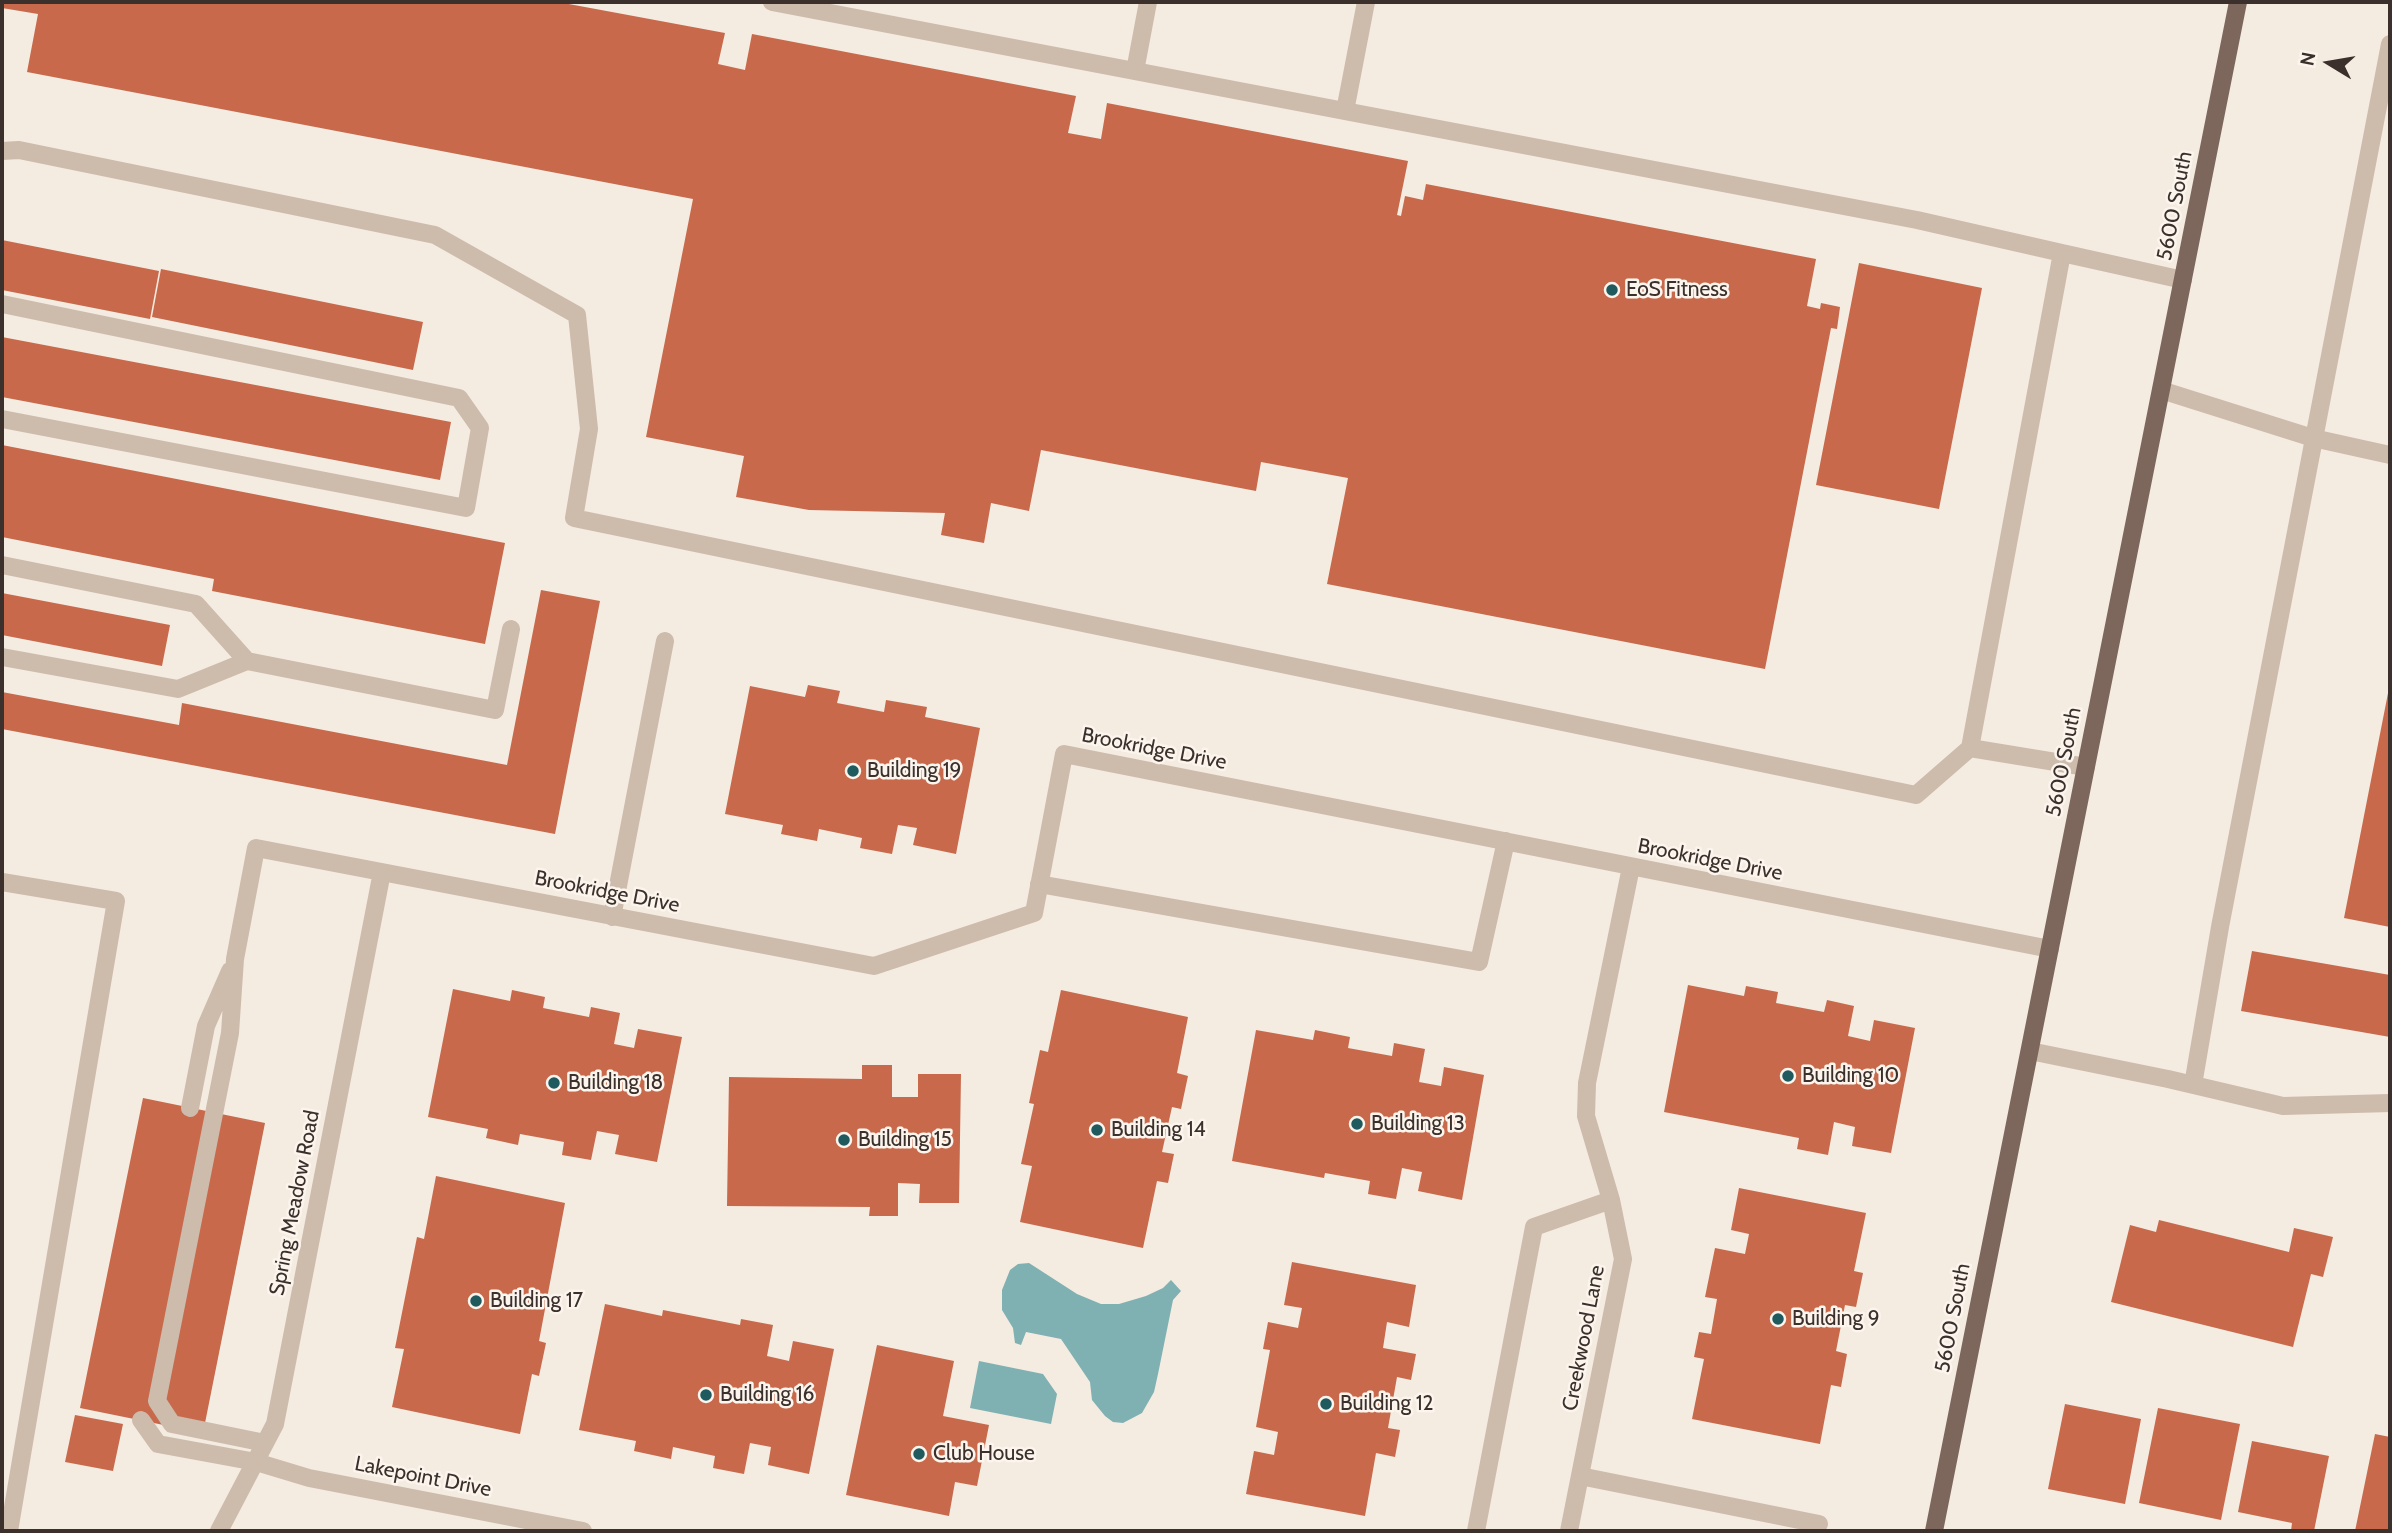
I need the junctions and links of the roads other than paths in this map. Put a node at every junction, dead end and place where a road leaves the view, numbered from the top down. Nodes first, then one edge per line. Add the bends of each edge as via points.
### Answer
1 (774, 2) edge
2 (1148, 2) edge
3 (1366, 2) edge
4 (2238, 2) edge
5 (2390, 44) edge
6 (1135, 71) junction
7 (1345, 111) junction
8 (2, 151) edge
9 (2062, 253) junction
10 (2183, 281) junction
11 (2, 304) edge
12 (2161, 390) junction
13 (2, 419) edge
14 (2313, 438) junction
15 (2390, 455) edge
16 (2, 565) edge
17 (511, 629) dead end
18 (665, 641) dead end
19 (2, 657) edge
20 (247, 661) junction
21 (1970, 748) junction
22 (2087, 767) junction
23 (1506, 841) junction
24 (1631, 867) junction
25 (382, 873) junction
26 (2, 881) edge
27 (1039, 884) junction
28 (612, 917) junction
29 (2050, 949) junction
30 (235, 959) junction
31 (2030, 1051) junction
32 (2193, 1085) junction
33 (2390, 1104) edge
34 (190, 1108) dead end
35 (1611, 1200) junction
36 (141, 1420) dead end
37 (265, 1443) junction
38 (256, 1462) junction
39 (1580, 1476) junction
40 (1819, 1524) dead end
41 (527, 1526) edge
42 (9, 1531) edge
43 (219, 1531) edge
44 (583, 1531) edge
45 (1476, 1531) edge
46 (1569, 1531) edge
47 (1934, 1531) edge

1 - 6 street
2 - 6 street
3 - 7 street
4 - 10 main road, 5600 South
5 - 14 street
6 - 7 street
7 - 9 street via 1917,220
8 - 21 street via 19,150 435,234 577,315 589,429 574,518 1916,795
9 - 10 street
9 - 21 street
10 - 12 main road, 5600 South
11 - 13 street via 459,398 480,428 466,508
12 - 14 street
12 - 22 main road, 5600 South
14 - 15 street
14 - 32 street
16 - 20 street via 196,604
17 - 20 street via 495,710
18 - 28 street
19 - 20 street via 178,689
21 - 22 street
22 - 29 main road, 5600 South
23 - 24 street, Brookridge Drive
23 - 27 street via 1479,962
23 - 27 street, Brookridge Drive via 1064,754
24 - 29 street, Brookridge Drive
24 - 35 street, Creekwood Lane via 1587,1083 1586,1116
25 - 28 street, Brookridge Drive
25 - 30 street, Brookridge Drive via 256,848
25 - 37 street, Spring Meadow Road via 275,1424
26 - 42 street via 116,901
27 - 28 street, Brookridge Drive via 1034,913 874,967
29 - 31 main road, 5600 South
30 - 34 street via 206,1026
30 - 37 street via 230,1033 157,1401 172,1424
31 - 32 street
31 - 47 main road, 5600 South
32 - 33 street via 2283,1106
35 - 39 street, Creekwood Lane via 1623,1259
35 - 45 street via 1534,1227
36 - 38 street, Lakepoint Drive via 158,1444
37 - 38 street, Spring Meadow Road
38 - 41 street, Lakepoint Drive
38 - 43 street, Spring Meadow Road
39 - 40 street
39 - 46 street, Creekwood Lane
41 - 44 street, Lakepoint Drive

